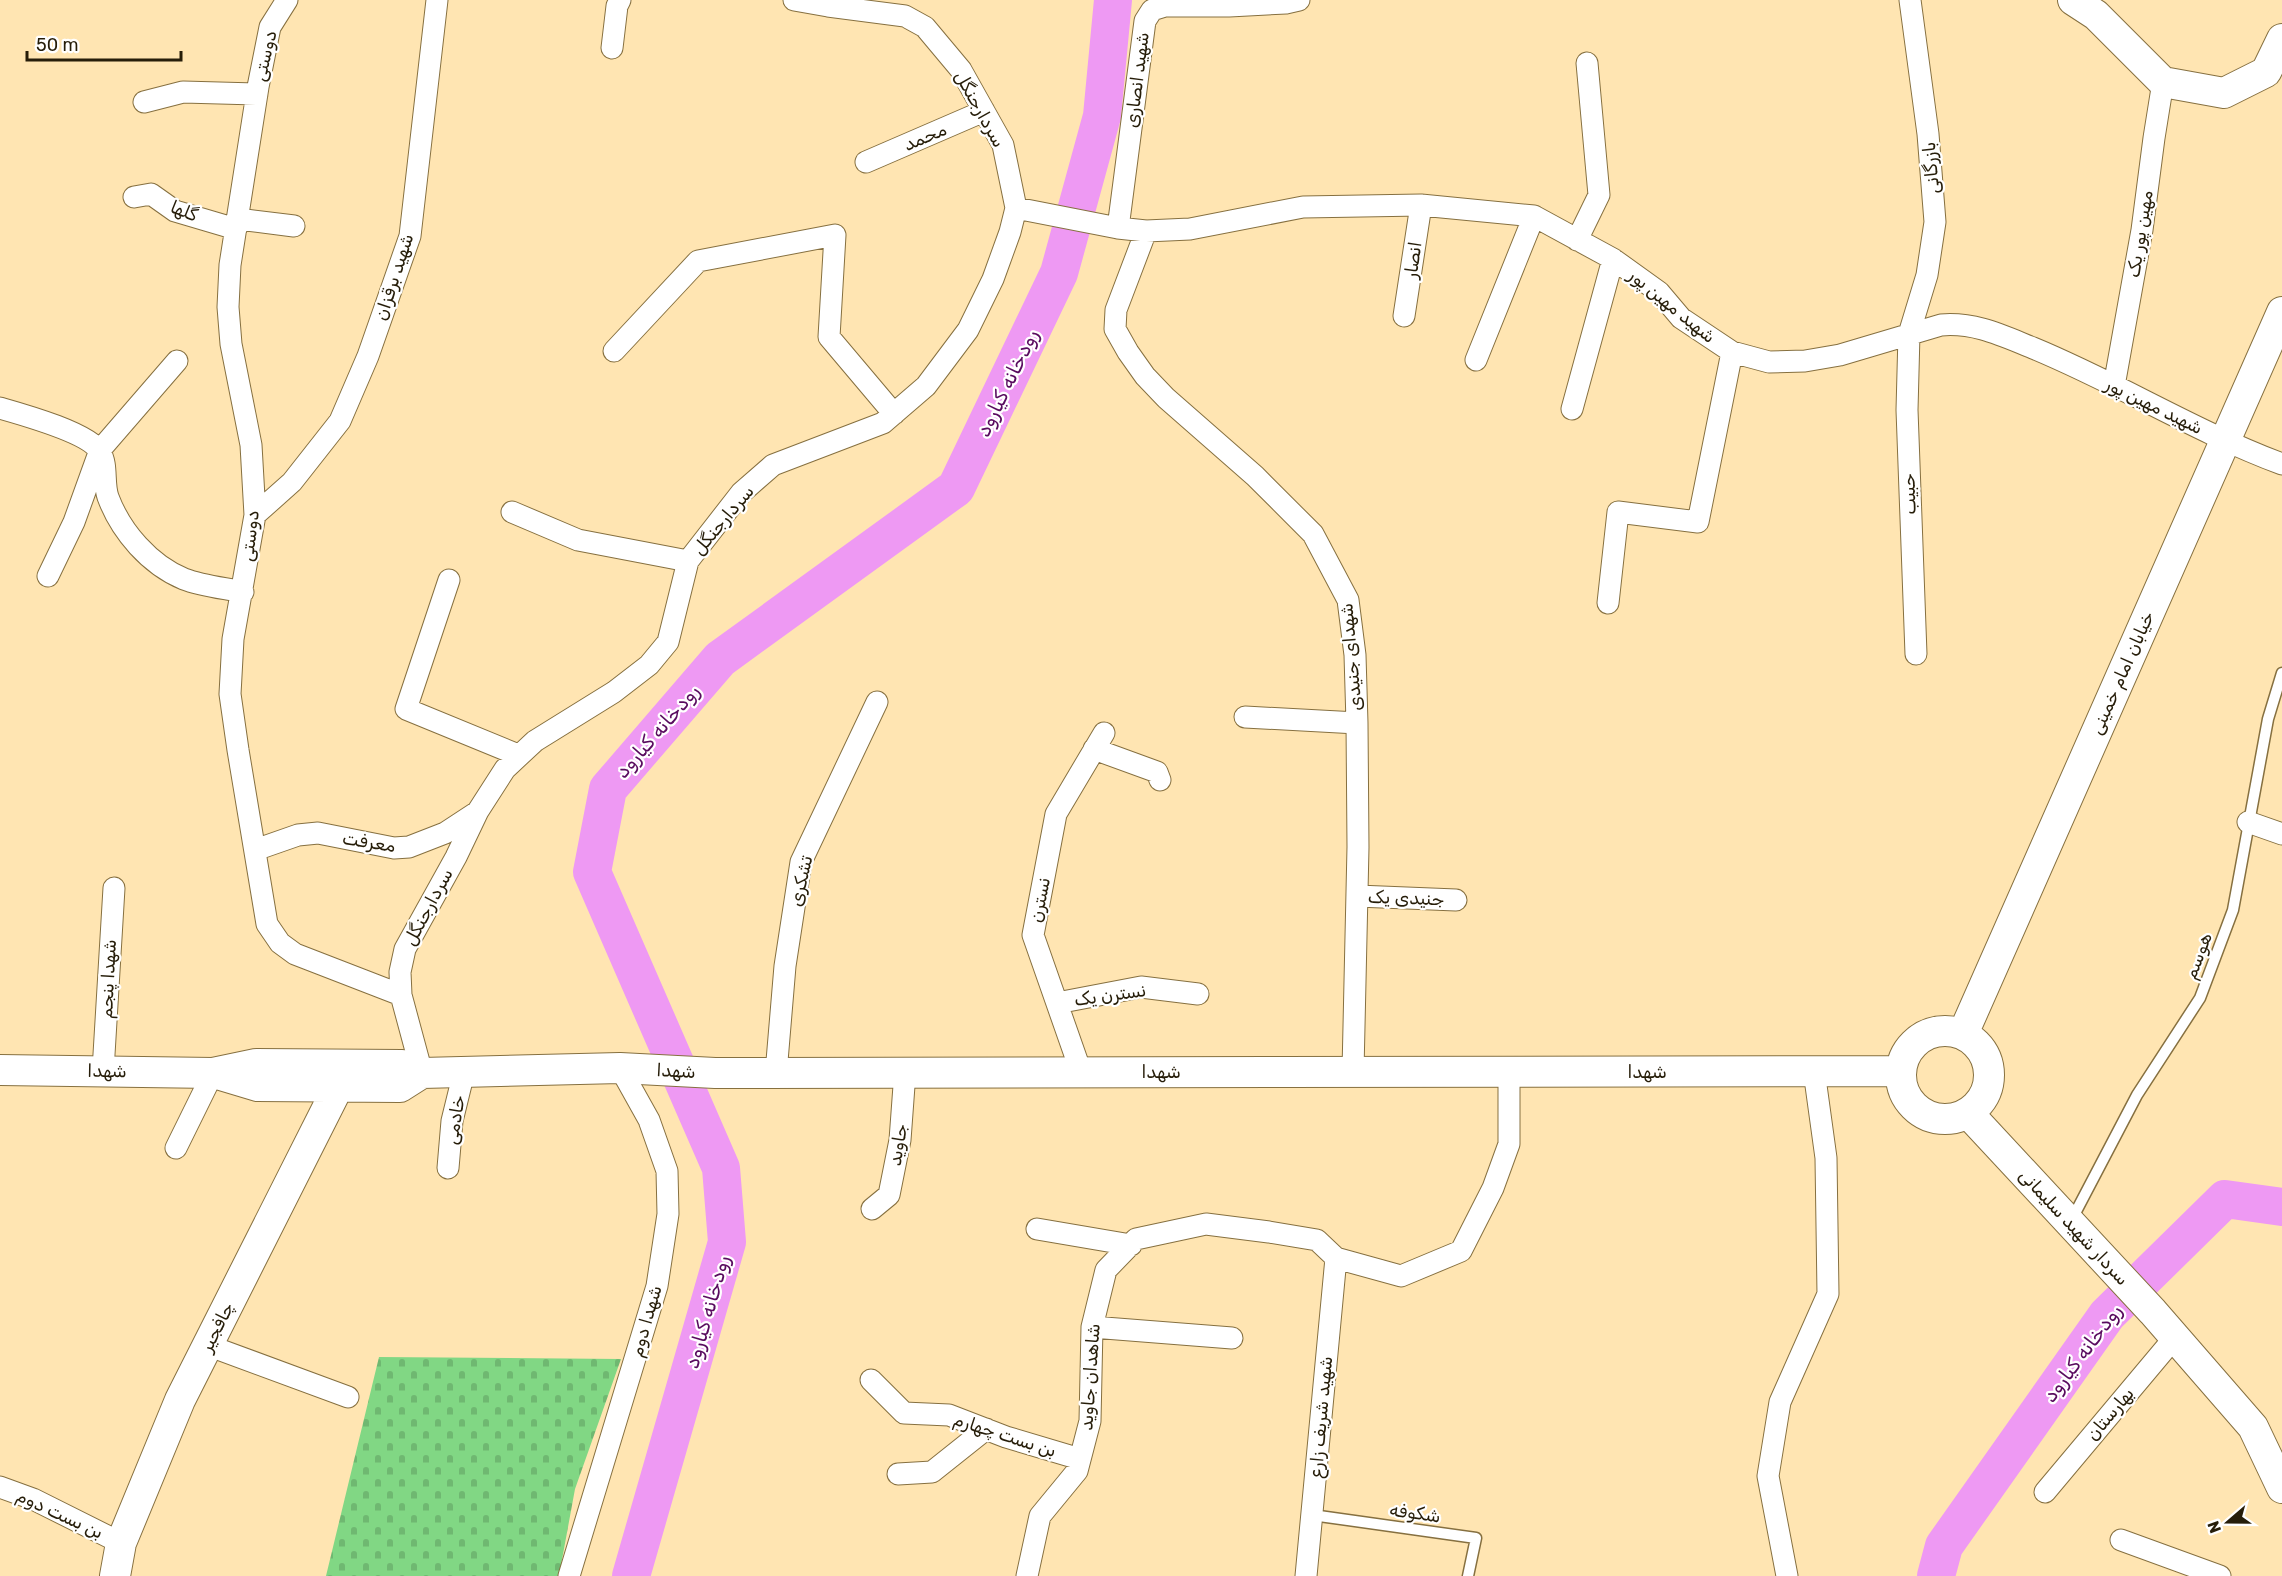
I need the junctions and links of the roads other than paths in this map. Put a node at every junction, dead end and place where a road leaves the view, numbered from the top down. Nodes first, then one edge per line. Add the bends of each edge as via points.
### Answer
1 (287, 0) edge
2 (437, 0) edge
3 (620, 0) edge
4 (794, 0) edge
5 (1299, 0) edge
6 (1910, 0) edge
7 (2073, 0) edge
8 (1229, 3) edge
9 (903, 8) edge
10 (2282, 39) edge
11 (612, 48) dead end
12 (1587, 63) dead end
13 (2163, 82) junction
14 (256, 94) junction
15 (144, 102) dead end
16 (984, 111) junction
17 (866, 162) dead end
18 (134, 197) dead end
19 (1421, 205) junction
20 (1016, 208) junction
21 (1534, 216) junction
22 (237, 224) junction
23 (294, 226) dead end
24 (1110, 226) junction
25 (1146, 231) junction
26 (1577, 240) junction
27 (1613, 259) junction
28 (2282, 312) edge
29 (1404, 316) dead end
30 (1909, 334) junction
31 (614, 351) dead end
32 (1732, 352) junction
33 (1476, 360) dead end
34 (177, 361) dead end
35 (2114, 386) junction
36 (0, 408) edge
37 (1572, 409) dead end
38 (894, 414) junction
39 (2225, 441) junction
40 (100, 450) junction
41 (2282, 464) edge
42 (512, 512) dead end
43 (255, 515) junction
44 (688, 561) junction
45 (48, 576) dead end
46 (449, 580) dead end
47 (243, 592) junction
48 (1608, 603) dead end
49 (1916, 654) dead end
50 (2282, 673) edge
51 (877, 702) dead end
52 (1245, 717) dead end
53 (1357, 723) junction
54 (518, 755) junction
55 (1160, 780) dead end
56 (478, 811) junction
57 (2248, 822) junction
58 (2282, 834) edge
59 (255, 850) junction
60 (114, 888) dead end
61 (1357, 896) junction
62 (1456, 900) dead end
63 (401, 994) junction
64 (1198, 994) dead end
65 (1058, 1003) junction
66 (1963, 1034) junction
67 (620, 1068) junction
68 (0, 1070) edge
69 (103, 1071) junction
70 (1353, 1071) junction
71 (1814, 1071) junction
72 (1901, 1071) junction
73 (464, 1072) junction
74 (905, 1072) junction
75 (1081, 1072) junction
76 (1509, 1072) junction
77 (213, 1073) junction
78 (776, 1073) junction
79 (422, 1074) junction
80 (339, 1085) junction
81 (1968, 1113) junction
82 (176, 1148) dead end
83 (448, 1168) dead end
84 (872, 1209) dead end
85 (2070, 1222) junction
86 (1037, 1229) dead end
87 (1131, 1245) junction
88 (1336, 1258) junction
89 (1092, 1327) junction
90 (2175, 1337) junction
91 (1232, 1338) dead end
92 (207, 1345) junction
93 (871, 1380) dead end
94 (348, 1397) dead end
95 (986, 1429) junction
96 (1080, 1459) junction
97 (898, 1474) dead end
98 (0, 1487) edge
99 (2282, 1488) edge
100 (2045, 1492) dead end
101 (1312, 1515) junction
102 (2121, 1540) dead end
103 (121, 1543) junction
104 (115, 1576) edge
105 (569, 1576) edge
106 (1027, 1576) edge
107 (1306, 1576) edge
108 (1468, 1576) edge
109 (1787, 1576) edge
110 (2220, 1576) edge

1 - 14 street, دوستی via 270,27
2 - 43 street, شهید برقزان via 410,236 372,345 340,421 292,482
3 - 11 street
4 - 9 street via 828,6
5 - 8 street, شهید انصاری
6 - 30 street, بازرگانی via 1935,222 1928,275
7 - 13 main road via 2096,15
8 - 24 street, شهید انصاری via 1165,6 1152,10 1145,21
9 - 16 street, سردارجنگل via 925,27 961,70
10 - 13 main road via 2266,72 2224,93
12 - 26 street via 1599,195
13 - 35 street, مهین پور یک
14 - 15 street via 183,92
14 - 22 street, دوستی
16 - 17 street, محمد
16 - 20 street, سردارجنگل via 1003,145
18 - 22 street, گلها via 151,194 175,211
19 - 21 street, شهید مهین پور
19 - 25 street, شهید مهین پور via 1303,207 1190,229
19 - 29 street, انصار
20 - 24 street, شهید مهین پور
20 - 38 street, سردارجنگل via 993,279 968,330 926,386
21 - 26 street, شهید مهین پور
21 - 33 street
22 - 23 street, گلها
22 - 43 street, دوستی via 228,307 231,344 251,445
24 - 25 street, شهید مهین پور
25 - 53 street, شهدای جنیدی via 1116,310 1115,329 1145,376 1166,398 1255,476 1313,534 1348,600
26 - 27 street, شهید مهین پور
27 - 32 street, شهید مهین پور via 1659,292 1682,318
27 - 37 street
28 - 39 main road, خیابان امام خمینی
30 - 32 street, شهید مهین پور via 1840,356 1805,361 1769,362
30 - 35 street, شهید مهین پور via 1956,323 1984,329 2060,359
30 - 49 street, حبیب via 1907,410
31 - 38 street via 698,261 835,234 829,337
32 - 48 street via 1698,522 1618,512
34 - 40 street
35 - 39 street, شهید مهین پور
36 - 40 street via 78,434
38 - 44 street, سردارجنگل via 883,423 773,465 741,494
39 - 41 street, شهید مهین پور
39 - 66 main road, خیابان امام خمینی
40 - 45 street via 74,522
40 - 47 street via 107,495 123,529 157,564 185,580
42 - 44 street via 578,540
43 - 47 street, دوستی
44 - 54 street, سردارجنگل via 668,642 650,664
46 - 54 street via 406,709
47 - 59 street, دوستی via 233,639 230,694
50 - 57 lane, هوسم via 2268,719
51 - 78 street, تشکری via 801,862 785,966
52 - 53 street
53 - 61 street, شهدای جنیدی
54 - 56 street, سردارجنگل via 504,769
55 - 65 street, نسترن via 1157,772 1099,741 1056,814 1033,935
56 - 59 street, معرفت via 445,833 409,847 394,848 318,833 298,835
56 - 63 street, سردارجنگل via 405,949
57 - 58 street
57 - 85 lane, هوسم via 2233,910 2200,998 2137,1095
59 - 63 street, دوستی via 267,924 280,943 295,954
60 - 69 street, شهدا پنجم
61 - 62 street, جنیدی یک
61 - 70 street, شهدای جنیدی
63 - 79 street, سردارجنگل
64 - 65 street, نسترن یک via 1142,987
65 - 75 street, نسترن
66 - 72 main road via 1949,1031 1923,1037 1912,1046
66 - 81 main road via 1983,1052 1989,1072 1986,1093
67 - 73 main road, شهدا
67 - 78 main road, شهدا
67 - 105 street, شهدا دوم via 650,1120 667,1171 668,1214 657,1286
68 - 69 main road, شهدا
69 - 77 main road, شهدا
70 - 75 main road, شهدا
70 - 76 main road, شهدا
71 - 72 main road, شهدا
71 - 76 main road, شهدا
71 - 109 street via 1826,1158 1828,1294 1780,1402 1768,1476
72 - 81 main road via 1907,1098 1928,1116 1955,1118
73 - 79 main road, شهدا
73 - 83 street, خادمی via 452,1121
74 - 75 main road, شهدا
74 - 78 main road, شهدا
74 - 84 street, جاوید via 900,1140 889,1195
76 - 88 street, شاهدان جاوید via 1509,1143 1493,1188 1461,1251 1401,1276
77 - 79 main road, شهدا via 256,1064 402,1065
77 - 80 main road, شهدا via 257,1086
77 - 82 street
79 - 80 main road, شهدا via 400,1087
80 - 92 main road, چافجیر
81 - 85 main road, سردار شهید سلیمانی
85 - 90 main road, سردار شهید سلیمانی
86 - 87 street
87 - 88 street, شاهدان جاوید via 1136,1239 1206,1224 1317,1240
87 - 89 street, شاهدان جاوید via 1106,1270
88 - 101 street, شهید شریف زارع
89 - 91 street
89 - 96 street, شاهدان جاوید via 1090,1421
90 - 99 main road, سردار شهید سلیمانی via 2253,1427
90 - 100 street, بهارستان
92 - 94 street
92 - 103 main road, چافجیر
93 - 95 street, بن بست چهارم via 904,1413 949,1415
95 - 96 street, بن بست چهارم
95 - 97 street via 932,1472
96 - 106 street, شاهدان جاوید via 1077,1471 1040,1516
98 - 103 street, بن بست دوم
101 - 107 street, شهید شریف زارع
101 - 108 lane, شکوفه via 1476,1538
102 - 110 street
103 - 104 main road, چافجیر

